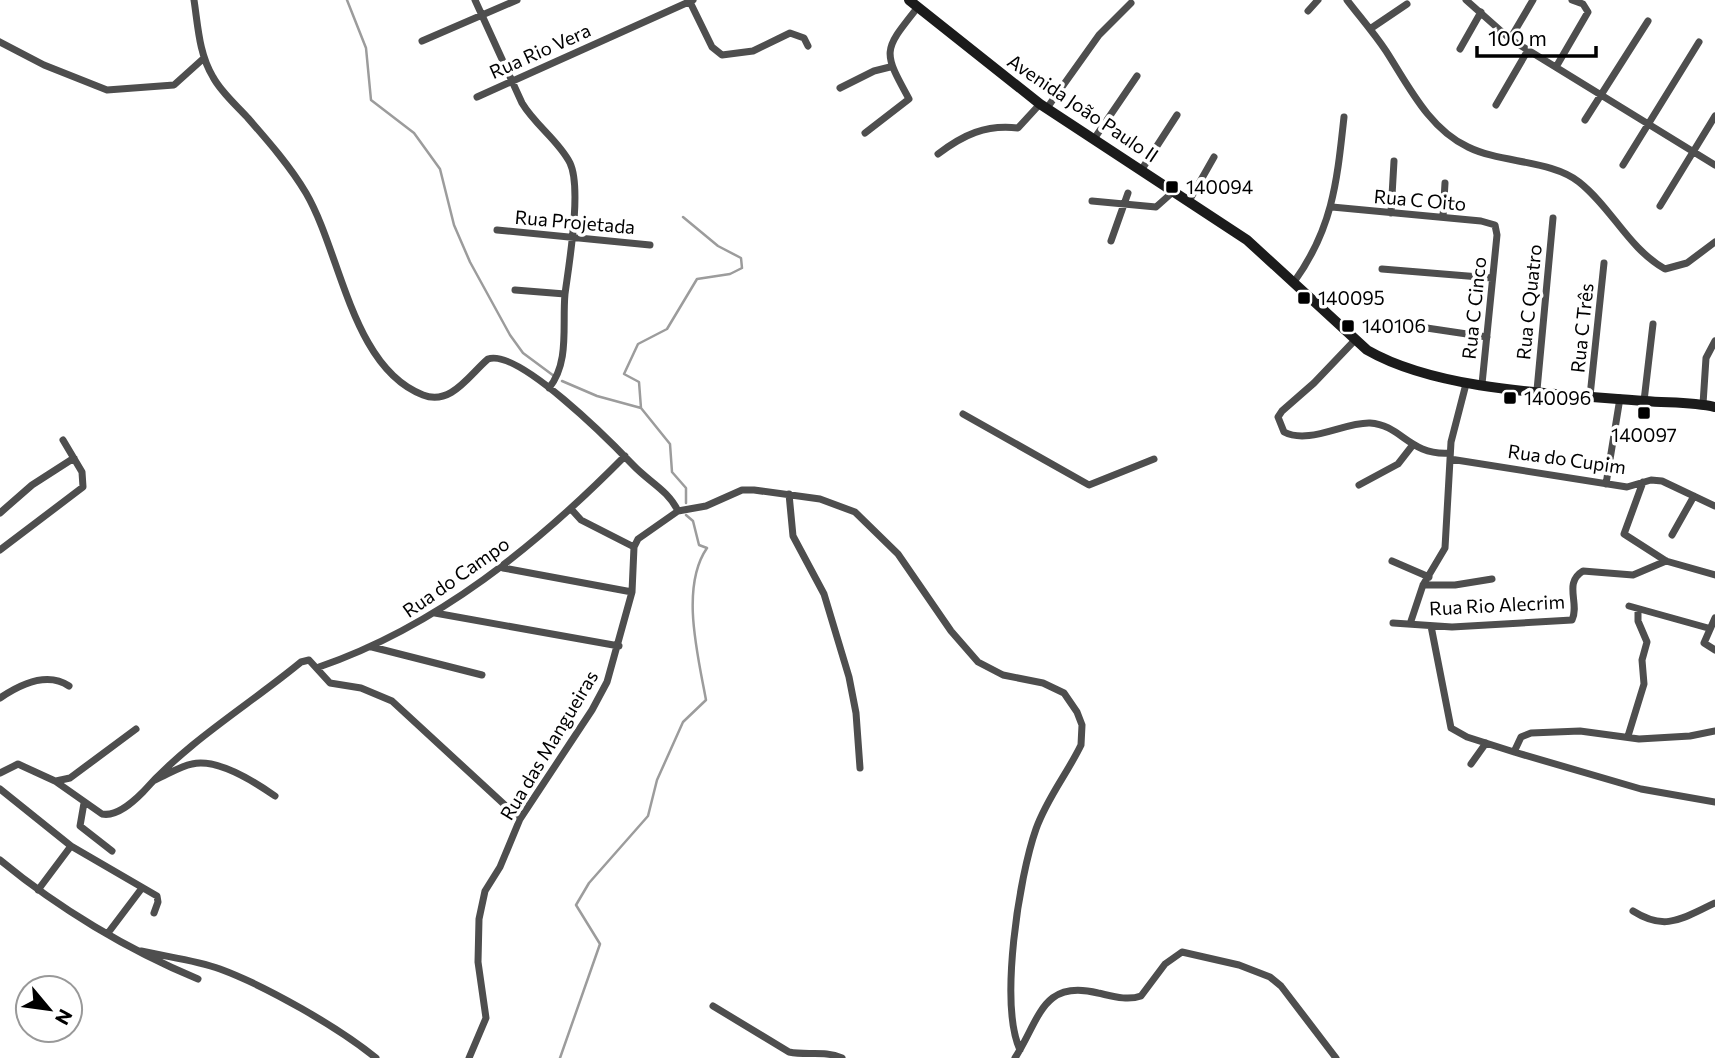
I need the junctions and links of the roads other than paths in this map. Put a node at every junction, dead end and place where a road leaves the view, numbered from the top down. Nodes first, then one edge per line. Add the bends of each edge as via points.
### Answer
1 (194, 0) edge
2 (475, 0) edge
3 (517, 0) edge
4 (909, 0) edge
5 (1318, 0) edge
6 (1347, 0) edge
7 (1466, 0) edge
8 (1533, 0) edge
9 (1572, 0) edge
10 (691, 1) edge
11 (1131, 3) dead end
12 (1407, 4) dead end
13 (918, 7) junction
14 (1308, 11) dead end
15 (1481, 12) junction
16 (482, 15) junction
17 (1648, 21) dead end
18 (1370, 29) junction
19 (1510, 40) junction
20 (422, 41) dead end
21 (0, 42) edge
22 (1699, 42) dead end
23 (808, 46) dead end
24 (1460, 49) dead end
25 (1528, 50) junction
26 (204, 58) junction
27 (890, 67) junction
28 (1556, 67) junction
29 (1137, 76) dead end
30 (510, 80) junction
31 (840, 88) dead end
32 (1600, 95) junction
33 (477, 97) dead end
34 (1496, 105) dead end
35 (1043, 106) junction
36 (1177, 115) dead end
37 (1715, 116) edge
38 (1344, 117) dead end
39 (1585, 120) dead end
40 (1648, 124) junction
41 (865, 133) dead end
42 (1094, 139) junction
43 (1693, 152) junction
44 (938, 154) dead end
45 (1214, 157) dead end
46 (1394, 161) dead end
47 (1715, 165) edge
48 (1623, 166) dead end
49 (1142, 169) junction
50 (1445, 183) dead end
51 (1174, 191) junction
52 (1128, 193) dead end
53 (1092, 201) dead end
54 (1189, 201) junction
55 (1124, 204) junction
56 (1660, 206) dead end
57 (1332, 207) junction
58 (1391, 213) junction
59 (1443, 217) junction
60 (1553, 218) dead end
61 (496, 230) dead end
62 (1497, 235) joint
63 (571, 236) junction
64 (1111, 241) dead end
65 (1715, 242) edge
66 (650, 245) dead end
67 (1604, 263) dead end
68 (1381, 269) dead end
69 (1492, 278) junction
70 (1294, 282) junction
71 (514, 290) dead end
72 (565, 294) junction
73 (1653, 324) dead end
74 (1420, 327) dead end
75 (1486, 337) junction
76 (1356, 339) junction
77 (1715, 341) edge
78 (1466, 384) junction
79 (1482, 384) junction
80 (549, 388) junction
81 (1537, 390) junction
82 (1590, 396) junction
83 (1620, 398) junction
84 (1644, 401) junction
85 (1703, 404) junction
86 (1715, 406) edge
87 (963, 414) dead end
88 (63, 440) dead end
89 (1412, 446) junction
90 (625, 456) junction
91 (1450, 456) junction
92 (74, 458) junction
93 (1154, 459) dead end
94 (1643, 482) junction
95 (1606, 484) junction
96 (1359, 485) dead end
97 (789, 494) junction
98 (1694, 496) junction
99 (1715, 506) edge
100 (571, 509) junction
101 (678, 511) junction
102 (0, 513) edge
103 (1672, 535) dead end
104 (634, 547) junction
105 (0, 550) edge
106 (1392, 561) dead end
107 (1666, 561) junction
108 (503, 568) junction
109 (1715, 575) edge
110 (1429, 577) junction
111 (1492, 579) dead end
112 (1423, 585) junction
113 (632, 592) junction
114 (435, 613) junction
115 (1715, 618) edge
116 (1393, 623) dead end
117 (1410, 624) junction
118 (1431, 626) junction
119 (1708, 628) junction
120 (619, 646) junction
121 (372, 647) junction
122 (1715, 650) edge
123 (319, 667) junction
124 (482, 675) dead end
125 (69, 686) dead end
126 (0, 698) edge
127 (136, 729) dead end
128 (1715, 731) edge
129 (1628, 736) junction
130 (1486, 743) junction
131 (1514, 752) junction
132 (1471, 764) dead end
133 (860, 768) dead end
134 (1, 771) edge
135 (55, 780) junction
136 (151, 781) junction
137 (0, 789) edge
138 (275, 796) dead end
139 (1715, 802) edge
140 (85, 803) junction
141 (520, 819) junction
142 (71, 846) junction
143 (112, 850) dead end
144 (0, 860) edge
145 (142, 888) junction
146 (38, 890) junction
147 (1715, 902) edge
148 (1633, 911) dead end
149 (154, 913) dead end
150 (107, 933) junction
151 (141, 951) junction
152 (198, 979) dead end
153 (713, 1006) dead end
154 (1020, 1050) junction
155 (376, 1058) edge
156 (469, 1058) edge
157 (842, 1058) edge
158 (1015, 1058) edge
159 (1336, 1058) edge

1 - 26 street
2 - 16 street
3 - 16 street
4 - 13 main road, Avenida João Paulo II
5 - 14 street
6 - 18 street
7 - 15 street
8 - 19 street
9 - 28 street via 1588,12
10 - 23 street via 712,47 722,55 753,51 790,33 804,38
10 - 30 street, Rua Rio Vera
11 - 35 street via 1099,35
12 - 18 street
13 - 27 street via 890,46
13 - 35 main road, Avenida João Paulo II
15 - 19 street
15 - 24 street
16 - 20 street
16 - 30 street
17 - 32 street
18 - 65 street via 1421,105 1454,139 1507,161 1572,177 1594,196 1639,251 1665,269 1687,263
19 - 25 street
21 - 26 street via 107,90 174,85
22 - 40 street
25 - 28 street
25 - 34 street
26 - 80 street via 214,79 267,139 305,192 325,230 362,329 388,372 405,386 437,398 449,394 495,356
27 - 31 street
27 - 41 street via 909,99
28 - 32 street
29 - 42 street
30 - 33 street, Rua Rio Vera
30 - 63 street via 531,119 569,161 576,192
32 - 39 street
32 - 40 street
35 - 42 main road, Avenida João Paulo II
35 - 44 street via 1018,128 977,130
36 - 49 street
37 - 43 street
38 - 57 street
40 - 43 street
40 - 48 street
42 - 49 main road, Avenida João Paulo II
43 - 47 street
43 - 56 street
45 - 54 street
46 - 58 street
49 - 51 main road, Avenida João Paulo II
50 - 59 street
51 - 54 main road, Avenida João Paulo II
51 - 55 street via 1156,207
52 - 55 street
53 - 55 street
54 - 70 main road, Avenida João Paulo II via 1247,240
55 - 64 street
57 - 58 street, Rua C Oito
57 - 70 street via 1317,247
58 - 59 street, Rua C Oito
59 - 62 street, Rua C Oito via 1491,223
60 - 81 street, Rua C Quatro
61 - 63 street, Rua Projetada
62 - 69 street, Rua C Cinco
63 - 66 street, Rua Projetada
63 - 72 street
67 - 82 street, Rua C Três
68 - 69 street
69 - 75 street, Rua C Cinco
70 - 76 main road, Avenida João Paulo II
71 - 72 street
72 - 80 street via 561,365
73 - 84 street
74 - 75 street
75 - 79 street, Rua C Cinco
76 - 78 main road, Avenida João Paulo II via 1367,350 1410,370
76 - 89 street via 1278,417 1284,432 1374,424 1388,428
77 - 85 street via 1706,358
78 - 79 main road
78 - 91 street, Rua Rio Alecrim
79 - 81 main road
80 - 90 street
81 - 82 main road
82 - 83 main road
83 - 84 main road
83 - 95 street
84 - 85 main road
85 - 86 main road
87 - 93 street via 1089,485
88 - 92 street
89 - 91 street, Rua do Cupim
89 - 96 street via 1398,464
90 - 100 street, Rua do Campo
90 - 101 street via 666,493
91 - 95 street, Rua do Cupim
91 - 110 street, Rua Rio Alecrim via 1444,548
92 - 102 street
92 - 105 street via 84,480 79,492
94 - 95 street, Rua do Cupim via 1626,487
94 - 98 street, Rua do Cupim via 1662,481
94 - 107 street via 1623,530 1625,537
97 - 101 street via 742,491 706,506
97 - 133 street via 793,536 824,594 849,677
97 - 154 street via 855,512 898,554 978,662 1003,675 1055,687 1077,712 1081,745 1043,812 1026,870 1012,982 1012,1023
98 - 99 street, Rua do Cupim
98 - 103 street
100 - 104 street via 581,520
100 - 108 street, Rua do Campo
101 - 104 street via 638,538
104 - 113 street, Rua das Mangueiras
106 - 110 street
107 - 109 street
107 - 118 street, Rua Rio Alecrim via 1633,575 1579,573 1573,580 1572,620
108 - 113 street
108 - 114 street, Rua do Campo
110 - 112 street, Rua Rio Alecrim
111 - 112 street
112 - 117 street, Rua Rio Alecrim
113 - 120 street, Rua das Mangueiras
114 - 120 street
114 - 121 street, Rua do Campo
115 - 119 street
116 - 117 street, Rua Rio Alecrim
117 - 118 street, Rua Rio Alecrim
118 - 130 street via 1451,728
119 - 122 street via 1704,643
119 - 129 street via 1634,608 1647,642 1642,660 1644,684
120 - 141 street, Rua das Mangueiras via 598,701
121 - 123 street, Rua do Campo
121 - 124 street
123 - 136 street, Rua do Campo via 309,660 301,662
123 - 141 street via 330,683 360,688 392,701
125 - 126 street via 43,679
127 - 135 street via 70,778
128 - 129 street via 1690,736
129 - 131 street via 1555,730 1525,734
130 - 131 street
130 - 132 street
131 - 139 street via 1641,789
134 - 135 street via 18,764
135 - 140 street
136 - 138 street via 191,764 204,764
136 - 140 street via 132,802 108,815
137 - 142 street
140 - 143 street via 80,826
141 - 156 street, Rua das Mangueiras via 481,905 478,962 486,1018
142 - 145 street
142 - 146 street
144 - 146 street
145 - 149 street via 157,896
145 - 150 street
146 - 150 street
147 - 148 street via 1668,923 1650,922
150 - 151 street
151 - 152 street
151 - 155 street via 241,979 338,1030
153 - 157 street via 789,1052 826,1052
154 - 158 street
154 - 159 street via 1059,992 1082,989 1135,998 1146,993 1170,958 1188,951 1270,977 1294,1000

